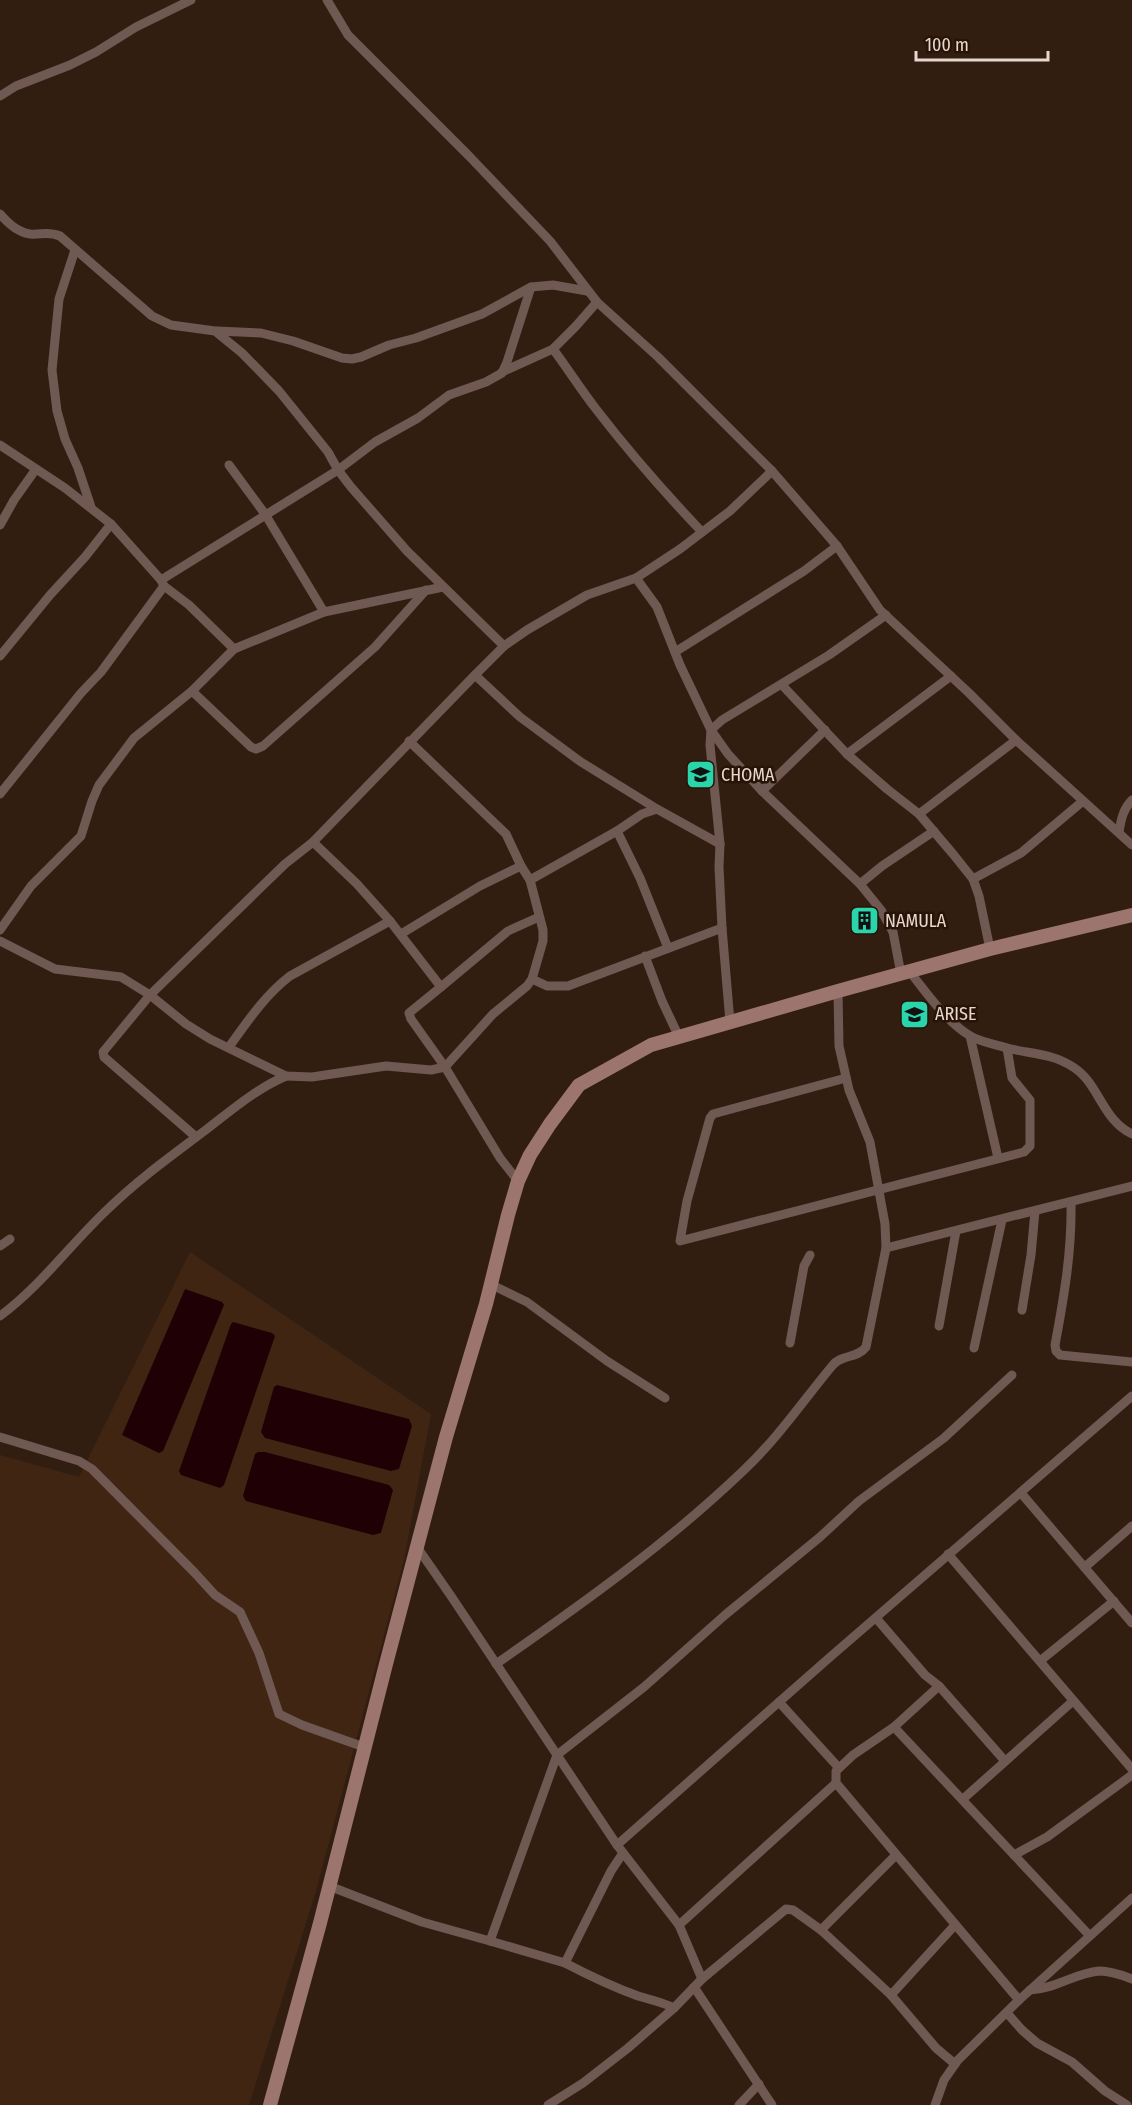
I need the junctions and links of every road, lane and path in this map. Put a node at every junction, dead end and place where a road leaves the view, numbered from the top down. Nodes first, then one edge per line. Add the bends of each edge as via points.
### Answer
1 (191, 0) edge
2 (327, 0) edge
3 (0, 96) edge
4 (0, 214) edge
5 (75, 250) junction
6 (531, 286) junction
7 (587, 291) junction
8 (597, 302) junction
9 (215, 331) junction
10 (553, 349) junction
11 (502, 373) junction
12 (0, 445) edge
13 (229, 465) dead end
14 (36, 469) junction
15 (338, 470) junction
16 (772, 471) junction
17 (91, 507) junction
18 (265, 514) junction
19 (111, 524) junction
20 (0, 525) edge
21 (702, 532) junction
22 (837, 546) junction
23 (636, 578) junction
24 (163, 583) junction
25 (443, 587) junction
26 (426, 590) junction
27 (324, 612) junction
28 (886, 615) junction
29 (504, 646) junction
30 (234, 649) junction
31 (675, 652) junction
32 (0, 657) edge
33 (475, 675) junction
34 (951, 676) junction
35 (782, 685) junction
36 (192, 691) junction
37 (711, 730) junction
38 (825, 730) junction
39 (1016, 740) junction
40 (410, 741) junction
41 (847, 754) junction
42 (762, 791) junction
43 (0, 794) edge
44 (1132, 800) edge
45 (1083, 801) junction
46 (657, 808) junction
47 (919, 814) junction
48 (617, 831) junction
49 (934, 831) junction
50 (1119, 832) junction
51 (313, 842) junction
52 (720, 844) junction
53 (1132, 844) edge
54 (521, 866) junction
55 (972, 879) junction
56 (530, 880) junction
57 (860, 884) junction
58 (1132, 915) edge
59 (539, 917) junction
60 (390, 921) junction
61 (722, 928) junction
62 (0, 930) edge
63 (400, 934) junction
64 (0, 941) edge
65 (668, 948) junction
66 (990, 949) junction
67 (645, 956) junction
68 (905, 972) junction
69 (531, 979) junction
70 (441, 987) junction
71 (838, 991) junction
72 (150, 995) junction
73 (730, 1022) junction
74 (970, 1036) junction
75 (679, 1037) junction
76 (229, 1047) junction
77 (1007, 1048) junction
78 (445, 1067) junction
79 (286, 1076) junction
80 (846, 1078) junction
81 (1132, 1134) edge
82 (196, 1137) junction
83 (998, 1158) junction
84 (518, 1181) junction
85 (1132, 1186) edge
86 (880, 1190) junction
87 (1071, 1202) junction
88 (1035, 1211) junction
89 (1002, 1220) junction
90 (956, 1231) junction
91 (10, 1239) dead end
92 (0, 1246) edge
93 (886, 1248) junction
94 (810, 1255) dead end
95 (490, 1284) junction
96 (1022, 1310) dead end
97 (0, 1316) edge
98 (939, 1326) dead end
99 (790, 1343) dead end
100 (974, 1348) dead end
101 (1132, 1362) edge
102 (1012, 1375) dead end
103 (1132, 1396) edge
104 (664, 1398) dead end
105 (0, 1437) edge
106 (1021, 1493) junction
107 (1132, 1526) edge
108 (417, 1547) junction
109 (948, 1554) junction
110 (1085, 1567) junction
111 (1114, 1601) junction
112 (876, 1618) junction
113 (1132, 1623) edge
114 (1040, 1661) junction
115 (496, 1664) junction
116 (939, 1686) junction
117 (1073, 1701) junction
118 (779, 1702) junction
119 (894, 1727) junction
120 (364, 1748) junction
121 (556, 1755) junction
122 (1005, 1761) junction
123 (839, 1768) junction
124 (1132, 1769) edge
125 (1132, 1775) edge
126 (836, 1783) junction
127 (963, 1799) junction
128 (620, 1849) junction
129 (896, 1855) junction
130 (1014, 1855) junction
131 (329, 1886) junction
132 (1132, 1898) edge
133 (678, 1925) junction
134 (956, 1925) junction
135 (821, 1930) junction
136 (1089, 1935) junction
137 (490, 1941) junction
138 (565, 1962) junction
139 (1132, 1979) edge
140 (702, 1980) junction
141 (694, 1987) junction
142 (1030, 1990) junction
143 (891, 1995) junction
144 (1019, 2000) junction
145 (674, 2008) junction
146 (1007, 2013) junction
147 (955, 2064) junction
148 (759, 2084) junction
149 (270, 2105) edge
150 (548, 2105) edge
151 (739, 2105) edge
152 (771, 2105) edge
153 (935, 2105) edge
154 (1127, 2105) edge

1 - 3 street via 96,52
2 - 7 street via 348,35 550,241
4 - 5 street via 15,228 29,234 52,232
5 - 9 street via 152,316 171,326
5 - 17 street via 58,299 52,370 57,411
6 - 7 street
6 - 9 street via 482,314 352,359 261,333
6 - 11 street
7 - 8 street
8 - 10 street
8 - 16 street
9 - 15 street via 279,391
10 - 11 street
10 - 21 street via 595,408
11 - 15 street via 449,395
12 - 14 street
13 - 18 street
14 - 17 street
14 - 20 street
15 - 18 street
15 - 25 street
16 - 21 street
16 - 22 street
17 - 19 street
18 - 24 street
18 - 27 street
19 - 24 street
19 - 32 street
21 - 23 street
22 - 28 street
22 - 31 street
23 - 29 street via 587,594
23 - 31 street via 657,607
24 - 30 street
24 - 43 street via 101,672
25 - 26 street
25 - 29 street
26 - 27 street
26 - 36 street via 375,647 263,746 251,747
27 - 30 street
28 - 34 street
28 - 35 street
29 - 33 street
30 - 36 street
31 - 37 street
33 - 40 street
33 - 46 street via 520,717 581,762
34 - 39 street
34 - 41 street
35 - 37 street
35 - 38 street
36 - 62 street via 149,724 123,751 99,785 81,836 31,886
37 - 42 street
37 - 52 street
38 - 41 street
38 - 42 street
39 - 45 street
39 - 47 street
40 - 51 street
40 - 54 street via 506,834
41 - 47 street
42 - 57 street
44 - 50 street via 1126,806
45 - 50 street
45 - 55 street via 1021,853
46 - 48 street
46 - 52 street
47 - 49 street
48 - 56 street
48 - 65 street
49 - 55 street
49 - 57 street
50 - 53 street
51 - 60 street
51 - 72 street via 285,864
52 - 61 street
54 - 56 street
54 - 63 street
55 - 66 street
56 - 59 street
57 - 68 street via 888,921
58 - 66 street
59 - 69 street via 543,941
59 - 70 street via 508,931
60 - 63 street
60 - 76 street via 279,984
61 - 65 street
61 - 73 street
63 - 70 street
64 - 72 street via 55,969 121,977
65 - 67 street
66 - 68 street
67 - 69 street via 568,986 547,986
67 - 75 street
68 - 71 street
68 - 74 street
69 - 78 street
70 - 78 street via 410,1013
71 - 73 street
71 - 80 street via 839,1046
72 - 76 street via 186,1024
72 - 82 street via 103,1055
73 - 75 street
74 - 77 street
74 - 83 street
75 - 84 street via 651,1045 579,1085 535,1147
76 - 79 street
77 - 81 street via 1039,1053 1071,1065 1083,1074 1111,1118
77 - 83 street via 1012,1078 1030,1100 1030,1139 1024,1152
78 - 79 street via 431,1070 386,1066 312,1077
78 - 84 street via 477,1124
79 - 82 street via 245,1098
80 - 86 street via 870,1142
80 - 86 street via 713,1114 687,1201 680,1240
82 - 97 street via 110,1207 26,1295
83 - 86 street
84 - 95 street
85 - 87 street
86 - 93 street
87 - 88 street
87 - 101 street via 1072,1234 1056,1351 1060,1355
88 - 89 street
88 - 96 street
89 - 90 street
89 - 100 street
90 - 93 street
90 - 98 street
91 - 92 street
93 - 115 street via 869,1337 862,1352 836,1361 744,1470 668,1535 596,1593
94 - 99 street via 804,1266
95 - 104 street via 527,1302
95 - 108 street
102 - 121 street via 944,1438 859,1501 644,1688
103 - 106 street
105 - 120 street via 79,1461 92,1469 206,1587 240,1612 259,1653 279,1714
106 - 109 street
106 - 110 street
107 - 110 street
108 - 115 street
108 - 120 street
109 - 112 street
109 - 114 street
110 - 111 street
111 - 113 street
111 - 114 street
112 - 116 street
112 - 118 street
114 - 117 street
115 - 121 street
116 - 119 street
116 - 122 street
117 - 122 street
117 - 124 street
118 - 123 street
118 - 128 street
119 - 123 street
119 - 127 street
120 - 131 street
121 - 128 street
121 - 137 street
122 - 127 street
123 - 126 street
125 - 130 street via 1047,1837
126 - 129 street
126 - 133 street
127 - 130 street
128 - 133 street
128 - 138 street
129 - 134 street
129 - 135 street
130 - 136 street
131 - 137 street via 422,1922
131 - 149 street
132 - 136 street
133 - 140 street
134 - 143 street
134 - 144 street
135 - 140 street via 786,1909
135 - 143 street
136 - 142 street
137 - 138 street
138 - 145 street via 608,1984
139 - 142 street via 1101,1971 1042,1990
140 - 141 street
141 - 145 street
141 - 148 street
142 - 144 street
143 - 147 street via 936,2048
144 - 146 street
145 - 150 street via 583,2083
146 - 147 street
146 - 154 street via 1037,2043 1072,2062
147 - 153 street
148 - 151 street
148 - 152 street

